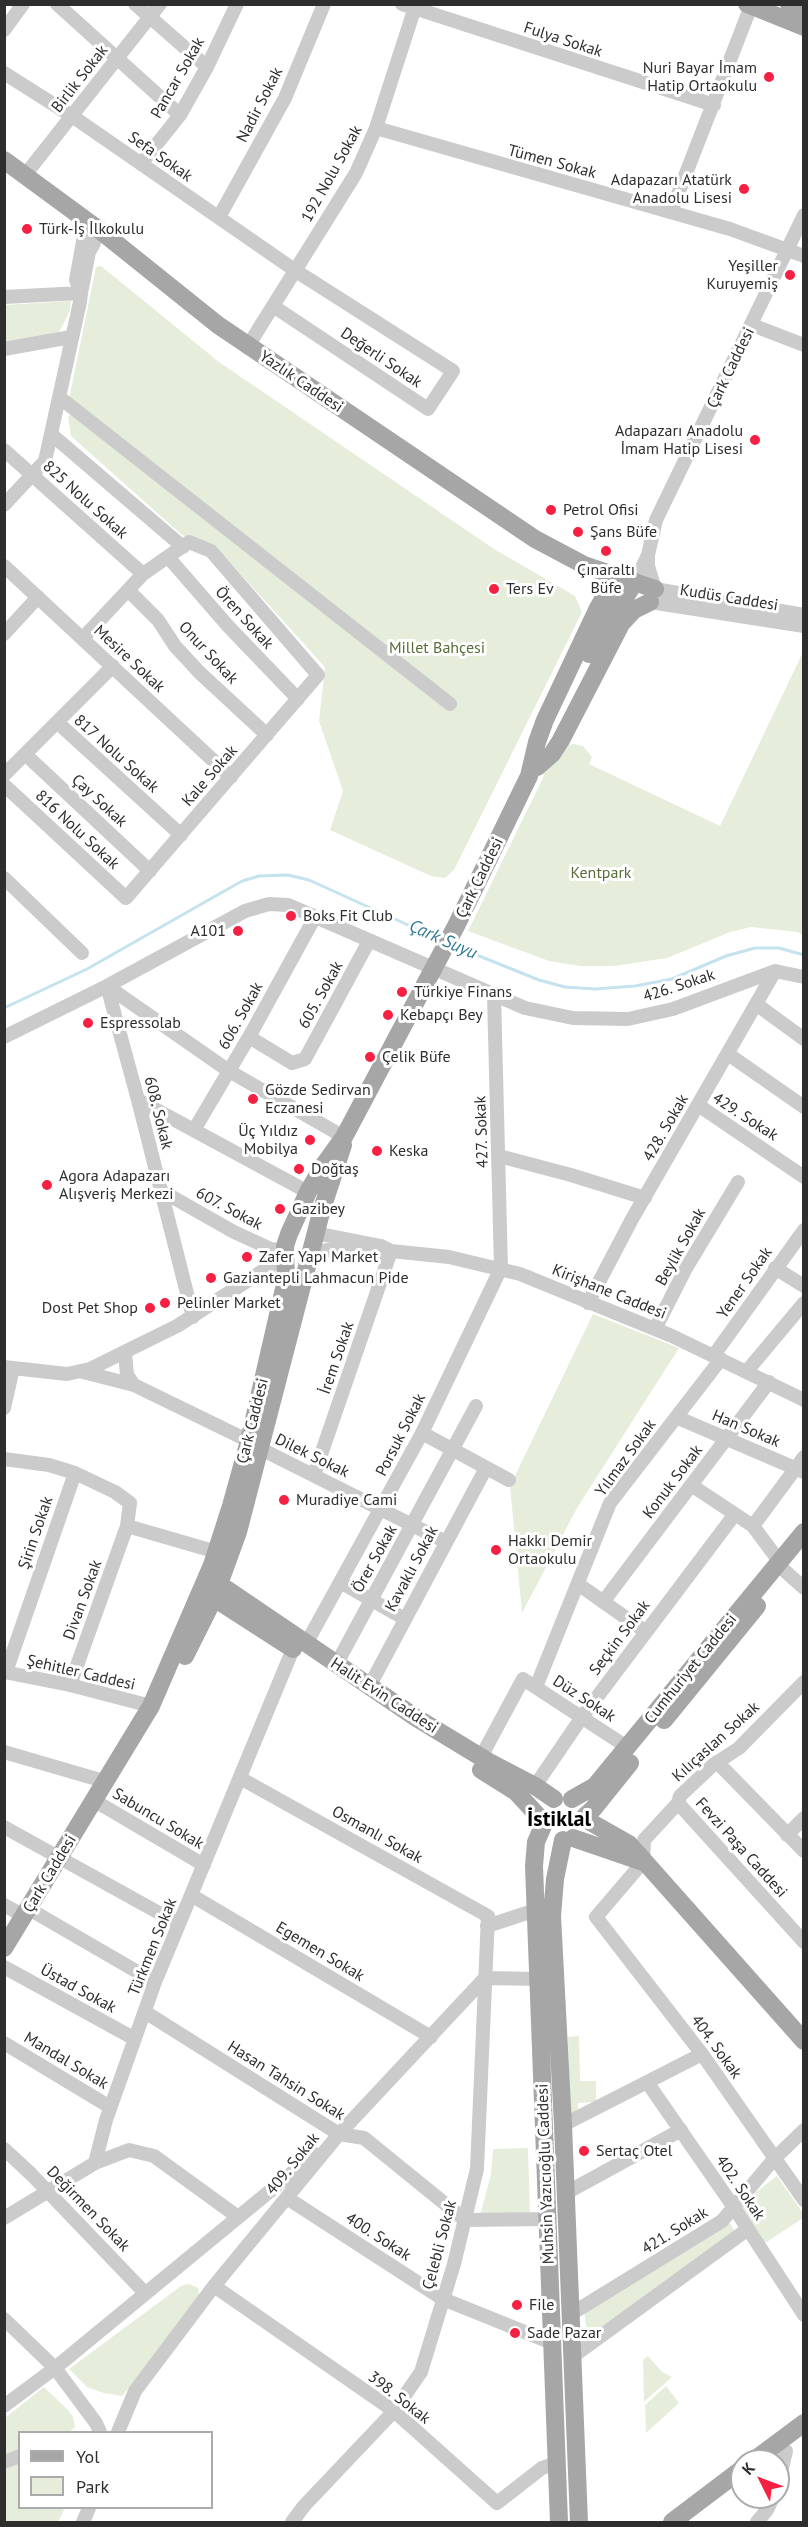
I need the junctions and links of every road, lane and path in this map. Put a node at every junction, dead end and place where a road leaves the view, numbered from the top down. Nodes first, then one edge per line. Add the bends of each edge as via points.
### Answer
1 (23, 4) edge
2 (57, 4) edge
3 (135, 4) edge
4 (160, 4) edge
5 (237, 4) edge
6 (324, 4) edge
7 (789, 4) edge
8 (749, 5) edge
9 (411, 6) edge
10 (804, 10) edge
11 (150, 18) junction
12 (804, 27) edge
13 (5, 29) edge
14 (118, 58) junction
15 (207, 67) junction
16 (4, 73) edge
17 (714, 105) junction
18 (180, 115) junction
19 (72, 116) junction
20 (376, 128) junction
21 (4, 160) edge
22 (141, 164) junction
23 (25, 175) junction
24 (671, 212) junction
25 (804, 215) edge
26 (219, 218) junction
27 (89, 240) dead end
28 (787, 250) junction
29 (804, 256) edge
30 (296, 271) junction
31 (81, 293) junction
32 (4, 297) edge
33 (273, 306) junction
34 (752, 325) junction
35 (71, 337) junction
36 (804, 345) edge
37 (248, 346) junction
38 (4, 349) edge
39 (63, 400) junction
40 (51, 434) junction
41 (4, 450) edge
42 (32, 475) junction
43 (4, 505) edge
44 (183, 547) junction
45 (648, 555) junction
46 (168, 557) junction
47 (4, 566) edge
48 (143, 574) junction
49 (616, 576) junction
50 (632, 587) junction
51 (128, 590) junction
52 (652, 595) junction
53 (39, 597) junction
54 (804, 615) edge
55 (804, 626) edge
56 (4, 634) edge
57 (83, 638) junction
58 (113, 666) junction
59 (298, 699) junction
60 (450, 704) dead end
61 (57, 722) junction
62 (267, 735) junction
63 (25, 754) junction
64 (533, 771) junction
65 (4, 775) edge
66 (231, 777) junction
67 (4, 785) edge
68 (181, 835) junction
69 (150, 871) junction
70 (4, 878) edge
71 (126, 898) joint
72 (315, 917) junction
73 (369, 941) junction
74 (82, 953) dead end
75 (436, 965) junction
76 (776, 971) junction
77 (804, 977) edge
78 (107, 987) junction
79 (494, 995) junction
80 (756, 1004) junction
81 (4, 1037) edge
82 (249, 1037) junction
83 (804, 1039) edge
84 (728, 1054) junction
85 (229, 1071) junction
86 (138, 1100) junction
87 (698, 1106) junction
88 (804, 1107) edge
89 (194, 1130) junction
90 (344, 1137) junction
91 (499, 1156) junction
92 (804, 1177) edge
93 (738, 1182) dead end
94 (160, 1190) junction
95 (308, 1192) junction
96 (645, 1198) junction
97 (804, 1230) edge
98 (315, 1233) junction
99 (287, 1247) junction
100 (391, 1251) junction
101 (311, 1253) junction
102 (501, 1268) junction
103 (775, 1268) junction
104 (804, 1287) edge
105 (588, 1303) junction
106 (804, 1304) edge
107 (193, 1317) junction
108 (656, 1329) junction
109 (125, 1353) junction
110 (718, 1357) junction
111 (9, 1367) edge
112 (81, 1371) junction
113 (747, 1371) junction
114 (769, 1382) junction
115 (134, 1385) junction
116 (804, 1400) edge
117 (476, 1406) dead end
118 (4, 1408) edge
119 (676, 1417) junction
120 (422, 1433) junction
121 (726, 1439) junction
122 (255, 1445) junction
123 (452, 1450) junction
124 (4, 1459) edge
125 (801, 1466) edge
126 (486, 1468) junction
127 (75, 1473) junction
128 (314, 1475) junction
129 (509, 1480) dead end
130 (691, 1485) junction
131 (381, 1508) junction
132 (735, 1514) junction
133 (413, 1524) junction
134 (127, 1526) junction
135 (753, 1526) junction
136 (804, 1532) edge
137 (446, 1542) junction
138 (804, 1549) edge
139 (217, 1552) junction
140 (782, 1566) junction
141 (340, 1582) junction
142 (578, 1584) junction
143 (211, 1587) junction
144 (804, 1588) edge
145 (371, 1600) junction
146 (603, 1602) junction
147 (405, 1619) junction
148 (646, 1632) junction
149 (299, 1644) junction
150 (336, 1665) junction
151 (5, 1672) edge
152 (804, 1682) edge
153 (70, 1685) junction
154 (369, 1687) junction
155 (536, 1687) junction
156 (151, 1707) junction
157 (582, 1717) junction
158 (627, 1748) junction
159 (4, 1752) edge
160 (481, 1757) junction
161 (717, 1762) junction
162 (240, 1778) junction
163 (107, 1782) junction
164 (535, 1786) junction
165 (554, 1799) junction
166 (573, 1799) junction
167 (95, 1801) junction
168 (678, 1803) junction
169 (585, 1817) junction
170 (804, 1818) edge
171 (542, 1823) junction
172 (4, 1827) edge
173 (788, 1835) junction
174 (568, 1839) junction
175 (804, 1851) edge
176 (60, 1856) junction
177 (643, 1862) junction
178 (204, 1865) junction
179 (191, 1895) junction
180 (4, 1905) edge
181 (536, 1910) junction
182 (27, 1913) junction
183 (179, 1923) junction
184 (488, 1926) junction
185 (804, 1942) edge
186 (4, 1948) edge
187 (4, 1967) edge
188 (484, 1978) junction
189 (539, 1979) junction
190 (155, 1982) junction
191 (145, 2012) junction
192 (431, 2037) junction
193 (135, 2039) junction
194 (804, 2041) edge
195 (4, 2043) edge
196 (702, 2054) junction
197 (647, 2082) junction
198 (110, 2107) junction
199 (563, 2126) junction
200 (681, 2130) junction
201 (803, 2132) edge
202 (339, 2134) junction
203 (4, 2149) edge
204 (774, 2159) junction
205 (95, 2163) junction
206 (48, 2191) junction
207 (566, 2193) junction
208 (287, 2198) junction
209 (804, 2200) edge
210 (733, 2206) junction
211 (5, 2217) edge
212 (238, 2217) junction
213 (548, 2219) junction
214 (465, 2220) junction
215 (748, 2229) junction
216 (214, 2286) junction
217 (145, 2293) junction
218 (443, 2298) junction
219 (571, 2314) junction
220 (804, 2315) edge
221 (4, 2319) edge
222 (552, 2343) junction
223 (572, 2357) junction
224 (55, 2368) junction
225 (4, 2406) edge
226 (394, 2411) junction
227 (804, 2422) edge
228 (99, 2431) edge
229 (119, 2431) edge
230 (804, 2437) edge
231 (769, 2449) edge
232 (788, 2449) edge
233 (557, 2463) junction
234 (730, 2478) edge
235 (730, 2493) edge
236 (89, 2509) edge
237 (767, 2509) edge
238 (83, 2523) edge
239 (292, 2523) edge
240 (560, 2523) edge
241 (579, 2523) edge
242 (672, 2523) edge
243 (692, 2523) edge
244 (757, 2523) edge

1 - 13 street
2 - 14 street
3 - 11 street
4 - 11 street, Birlik Sokak
5 - 15 street, Pancar Sokak
6 - 26 street, Nadir Sokak via 285,98
7 - 10 main road
8 - 12 main road
8 - 17 street
9 - 17 street, Fulya Sokak
9 - 20 street, 192 Nolu Sokak
11 - 14 street, Birlik Sokak
11 - 15 street
14 - 18 street
14 - 19 street, Birlik Sokak
15 - 18 street, Pancar Sokak
16 - 19 street, Sefa Sokak
17 - 24 street
18 - 22 street, Pancar Sokak
19 - 22 street, Sefa Sokak
19 - 23 street, Birlik Sokak
20 - 24 street, Tümen Sokak
20 - 30 street, 192 Nolu Sokak via 356,173
21 - 23 main road, Yazlık Caddesi
22 - 26 street, Sefa Sokak
23 - 37 main road, Yazlık Caddesi
24 - 28 street, Tümen Sokak
25 - 28 street, Çark Caddesi
26 - 30 street, Sefa Sokak
27 - 31 street via 76,280
28 - 29 street, Tümen Sokak
28 - 34 street, Çark Caddesi
30 - 33 street, 192 Nolu Sokak
30 - 33 street, Değerli Sokak via 453,371 447,381 428,409
31 - 32 street
31 - 35 street
33 - 37 street, 192 Nolu Sokak
34 - 36 street
34 - 45 street, Çark Caddesi via 656,520
35 - 38 street
35 - 39 street
37 - 49 main road, Yazlık Caddesi via 535,539 584,565
39 - 40 street
39 - 60 street
40 - 42 street via 45,461
40 - 44 street
41 - 42 street, 825 Nolu Sokak
42 - 43 street
42 - 48 street, 825 Nolu Sokak
44 - 46 street
44 - 59 street, Kale Sokak via 189,542 211,551 318,675
45 - 50 street
45 - 52 street
46 - 48 street
46 - 59 street, Ören Sokak
47 - 53 street, Mesire Sokak
48 - 51 street
49 - 50 main road
49 - 64 main road, Çark Caddesi via 546,720 537,742
50 - 52 main road
50 - 64 main road, Çark Caddesi via 592,647
51 - 57 street
51 - 62 street, Onur Sokak via 158,620 199,672
52 - 54 street, Kudüs Caddesi
52 - 55 street, Kudüs Caddesi
52 - 64 main road via 621,624 561,740
53 - 56 street
53 - 57 street, Mesire Sokak
57 - 58 street, Mesire Sokak
58 - 61 street
58 - 66 street, Mesire Sokak
59 - 62 street, Kale Sokak
61 - 63 street
61 - 68 street, 817 Nolu Sokak
62 - 66 street, Kale Sokak
63 - 65 street
63 - 69 street, Çay Sokak
64 - 75 main road, Çark Caddesi
66 - 68 street, Kale Sokak
67 - 71 street, 816 Nolu Sokak
68 - 69 street, Kale Sokak
69 - 71 street, Kale Sokak
70 - 74 street
72 - 73 street, 426. Sokak
72 - 78 street, 426. Sokak via 288,905 269,904 245,911
72 - 82 street, 606. Sokak
73 - 75 street, 426. Sokak
73 - 82 street, 605. Sokak via 305,1059 292,1063
75 - 79 street, 426. Sokak
75 - 90 main road, Çark Caddesi
76 - 77 street
76 - 79 street, 426. Sokak via 673,1010 628,1019 573,1018 525,1008
76 - 80 street, 428. Sokak
78 - 81 street, 426. Sokak
78 - 85 street
78 - 86 street, 608. Sokak
79 - 91 street, 427. Sokak
80 - 83 street
80 - 84 street, 428. Sokak
82 - 85 street, 606. Sokak
84 - 87 street, 428. Sokak
84 - 88 street
85 - 89 street, 606. Sokak
85 - 90 street
86 - 89 street
86 - 94 street, 608. Sokak
87 - 92 street, 429. Sokak
87 - 96 street, 428. Sokak
89 - 95 street
90 - 95 main road, Çark Caddesi
90 - 98 main road, Çark Caddesi
91 - 96 street
91 - 102 street, 427. Sokak
93 - 108 street, Beylik Sokak via 685,1270
94 - 99 street, 607. Sokak via 271,1249
94 - 107 street, 608. Sokak
95 - 99 main road, Çark Caddesi
96 - 105 street, 428. Sokak
97 - 103 street, Yener Sokak
98 - 99 main road via 302,1231
98 - 100 street, Kirişhane Caddesi via 381,1245
98 - 101 main road, Çark Caddesi
99 - 101 main road via 299,1259
99 - 107 street
99 - 122 main road, Çark Caddesi via 286,1280
100 - 101 street, Kirişhane Caddesi
100 - 102 street, Kirişhane Caddesi
100 - 128 street, İrem Sokak
101 - 122 main road, Çark Caddesi
102 - 105 street, Kirişhane Caddesi
102 - 120 street, Porsuk Sokak
103 - 104 street
103 - 110 street, Yener Sokak
105 - 108 street, Kirişhane Caddesi
106 - 113 street
107 - 109 street
108 - 110 street, Kirişhane Caddesi
109 - 112 street
109 - 115 street via 127,1375
110 - 113 street, Kirişhane Caddesi
110 - 119 street, Yılmaz Sokak
111 - 112 street via 67,1374
111 - 118 street
112 - 115 street, Dilek Sokak
113 - 114 street, Kirişhane Caddesi
114 - 116 street, Kirişhane Caddesi
114 - 121 street, Konuk Sokak
115 - 122 street, Dilek Sokak
117 - 123 street, Örer Sokak
119 - 121 street, Han Sokak
119 - 142 street, Yılmaz Sokak via 610,1503
120 - 123 street
120 - 131 street, Porsuk Sokak
121 - 125 street, Han Sokak
121 - 130 street, Konuk Sokak
122 - 128 street, Dilek Sokak
122 - 139 main road, Çark Caddesi
122 - 143 main road, Çark Caddesi via 238,1532
123 - 126 street
123 - 133 street, Örer Sokak
124 - 127 street
125 - 135 street
126 - 129 street
126 - 137 street, Kavaklı Sokak
127 - 134 street via 130,1503
127 - 151 street, Şirin Sokak
128 - 131 street, Dilek Sokak
130 - 132 street
130 - 146 street, Konuk Sokak
131 - 133 street, Dilek Sokak
131 - 141 street, Porsuk Sokak
132 - 135 street
132 - 148 street, Seçkin Sokak
133 - 137 street, Dilek Sokak
133 - 145 street, Örer Sokak
134 - 139 street
134 - 153 street, Divan Sokak
135 - 140 street
136 - 140 main road, Cumhuriyet Caddesi
137 - 147 street, Kavaklı Sokak
138 - 140 main road, Cumhuriyet Caddesi
139 - 143 main road, Çark Caddesi
140 - 144 street
140 - 158 main road, Cumhuriyet Caddesi
140 - 169 main road, Cumhuriyet Caddesi
141 - 145 street
141 - 149 street, Porsuk Sokak
142 - 146 street
142 - 155 street, Yılmaz Sokak
143 - 149 main road, Halit Evin Caddesi
143 - 156 main road, Çark Caddesi via 166,1689
145 - 147 street
145 - 150 street, Örer Sokak
146 - 148 street
147 - 154 street, Kavaklı Sokak
148 - 157 street, Seçkin Sokak
149 - 150 main road, Halit Evin Caddesi
149 - 162 street, Türkmen Sokak
149 - 171 main road, Halit Evin Caddesi via 410,1726 516,1792
150 - 154 main road, Halit Evin Caddesi
151 - 153 street, Şehitler Caddesi
152 - 161 street, Kılıçaslan Sokak via 739,1748
153 - 156 street, Şehitler Caddesi
154 - 160 main road, Halit Evin Caddesi
155 - 157 street, Düz Sokak
155 - 160 street, Düz Sokak via 523,1679
156 - 163 main road, Çark Caddesi
157 - 158 street, Düz Sokak
157 - 164 street, Seçkin Sokak
158 - 166 main road, Cumhuriyet Caddesi via 596,1786
159 - 163 street
160 - 164 main road, Halit Evin Caddesi
161 - 168 street, Kılıçaslan Sokak via 680,1796
161 - 173 street
162 - 178 street, Türkmen Sokak
162 - 184 street, Osmanlı Sokak via 488,1916
163 - 167 main road, Çark Caddesi
164 - 165 main road, Halit Evin Caddesi
165 - 166 main road
165 - 171 main road via 546,1805
166 - 169 main road
167 - 176 main road, Çark Caddesi
167 - 178 street, Sabuncu Sokak
168 - 177 street, Kılıçaslan Sokak via 644,1840
168 - 185 street, Fevzi Paşa Caddesi
169 - 174 main road via 582,1830
169 - 177 main road via 629,1844
170 - 173 street
171 - 174 main road via 550,1836
171 - 181 main road, Muhsin Yazıcıoğlu Caddesi via 534,1852
172 - 176 street
173 - 175 street
174 - 177 main road
174 - 199 main road, Muhsin Yazıcıoğlu Caddesi via 555,1879 552,1916
176 - 182 main road, Çark Caddesi
176 - 183 street
177 - 194 main road
177 - 196 street, 404. Sokak via 596,1917
178 - 179 street, Türkmen Sokak
179 - 183 street, Türkmen Sokak
179 - 192 street, Egemen Sokak
180 - 182 street
181 - 184 street
181 - 189 main road, Muhsin Yazıcıoğlu Caddesi
182 - 186 main road, Çark Caddesi
182 - 190 street
183 - 190 street, Türkmen Sokak
184 - 188 street, Çelebli Sokak
187 - 193 street, Üstad Sokak
188 - 189 street
188 - 192 street, 409. Sokak
188 - 214 street, Çelebli Sokak via 477,2169
189 - 213 main road, Muhsin Yazıcıoğlu Caddesi
190 - 191 street, Türkmen Sokak
191 - 193 street, Türkmen Sokak
191 - 202 street, Hasan Tahsin Sokak
192 - 202 street, 409. Sokak
193 - 198 street, Türkmen Sokak
195 - 198 street, Mandal Sokak
196 - 197 street
196 - 204 street, 404. Sokak
197 - 199 street
197 - 200 street, 402. Sokak
198 - 205 street, Türkmen Sokak
199 - 207 main road, Muhsin Yazıcıoğlu Caddesi
200 - 207 street
200 - 210 street, 402. Sokak
201 - 204 street, 421. Sokak
202 - 208 street, 409. Sokak
202 - 212 street
202 - 214 street, Hasan Tahsin Sokak via 364,2138
203 - 206 street, Değirmen Sokak
204 - 209 street, 404. Sokak
204 - 210 street, 421. Sokak
205 - 206 street
205 - 212 street via 129,2150 154,2156
206 - 211 street
206 - 217 street, Değirmen Sokak
207 - 219 main road, Muhsin Yazıcıoğlu Caddesi
208 - 216 street, 409. Sokak
208 - 218 street, 400. Sokak
210 - 215 street, 402. Sokak
210 - 219 street, 421. Sokak via 722,2221
212 - 217 street
213 - 214 street
213 - 222 main road, Muhsin Yazıcıoğlu Caddesi
214 - 218 street, Çelebli Sokak
215 - 220 street, 402. Sokak
215 - 223 street
216 - 226 street, 398. Sokak
216 - 229 street, 409. Sokak via 135,2391
217 - 224 street
218 - 222 street, 400. Sokak
218 - 226 street, Çelebli Sokak via 421,2372
219 - 223 main road, Muhsin Yazıcıoğlu Caddesi
221 - 224 street
222 - 233 main road, Muhsin Yazıcıoğlu Caddesi
223 - 241 main road, Muhsin Yazıcıoğlu Caddesi
224 - 225 street
224 - 228 street
226 - 233 street, 398. Sokak via 497,2503 542,2468
226 - 239 street, Çelebli Sokak
227 - 231 main road
230 - 232 main road
233 - 240 main road, Muhsin Yazıcıoğlu Caddesi
234 - 242 main road
235 - 243 main road
236 - 238 street
237 - 244 street

